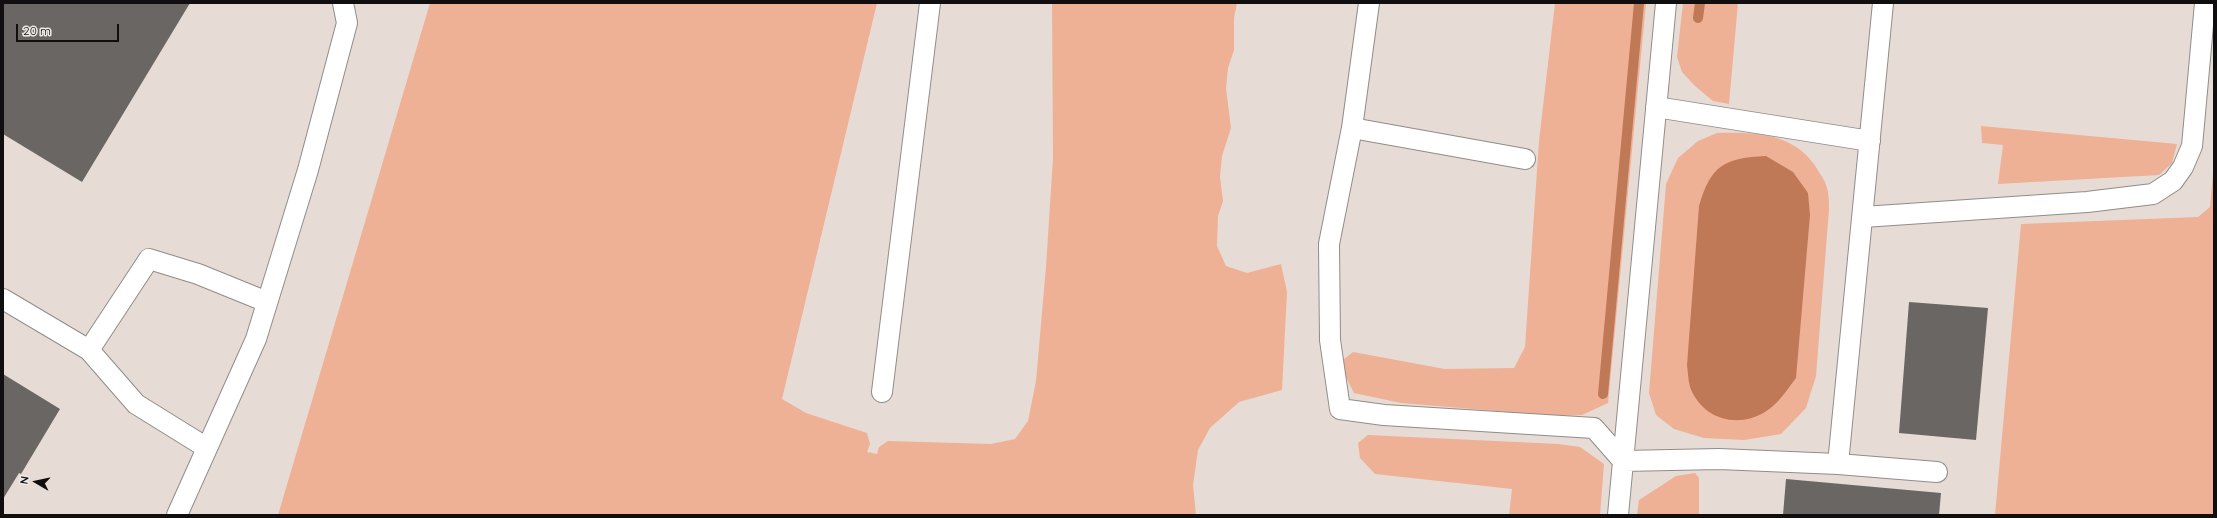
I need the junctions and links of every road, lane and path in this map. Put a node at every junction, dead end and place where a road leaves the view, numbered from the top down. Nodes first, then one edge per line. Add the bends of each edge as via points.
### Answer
1 (343, 3) edge
2 (930, 3) edge
3 (1370, 3) edge
4 (1666, 3) edge
5 (1883, 3) edge
6 (2205, 3) edge
7 (1656, 107) junction
8 (1352, 128) junction
9 (1870, 141) junction
10 (1526, 159) dead end
11 (1864, 217) junction
12 (3, 299) edge
13 (267, 302) junction
14 (89, 350) junction
15 (882, 392) dead end
16 (207, 448) junction
17 (1623, 461) junction
18 (1838, 464) junction
19 (1937, 472) dead end
20 (177, 515) edge
21 (1618, 515) edge

1 - 13 lane via 347,23 308,170
2 - 15 lane
3 - 8 lane
4 - 7 lane
5 - 9 lane
6 - 11 lane via 2192,146 2183,167 2173,181 2153,194 2088,202
7 - 9 lane
7 - 17 lane
8 - 10 lane
8 - 17 lane via 1328,244 1330,340 1340,409 1384,415 1594,428
9 - 11 lane
11 - 18 lane
12 - 14 lane
13 - 14 lane via 198,274 149,259
13 - 16 lane via 256,339
14 - 16 lane via 136,404
16 - 20 lane
17 - 18 lane via 1720,459
17 - 21 lane
18 - 19 lane

